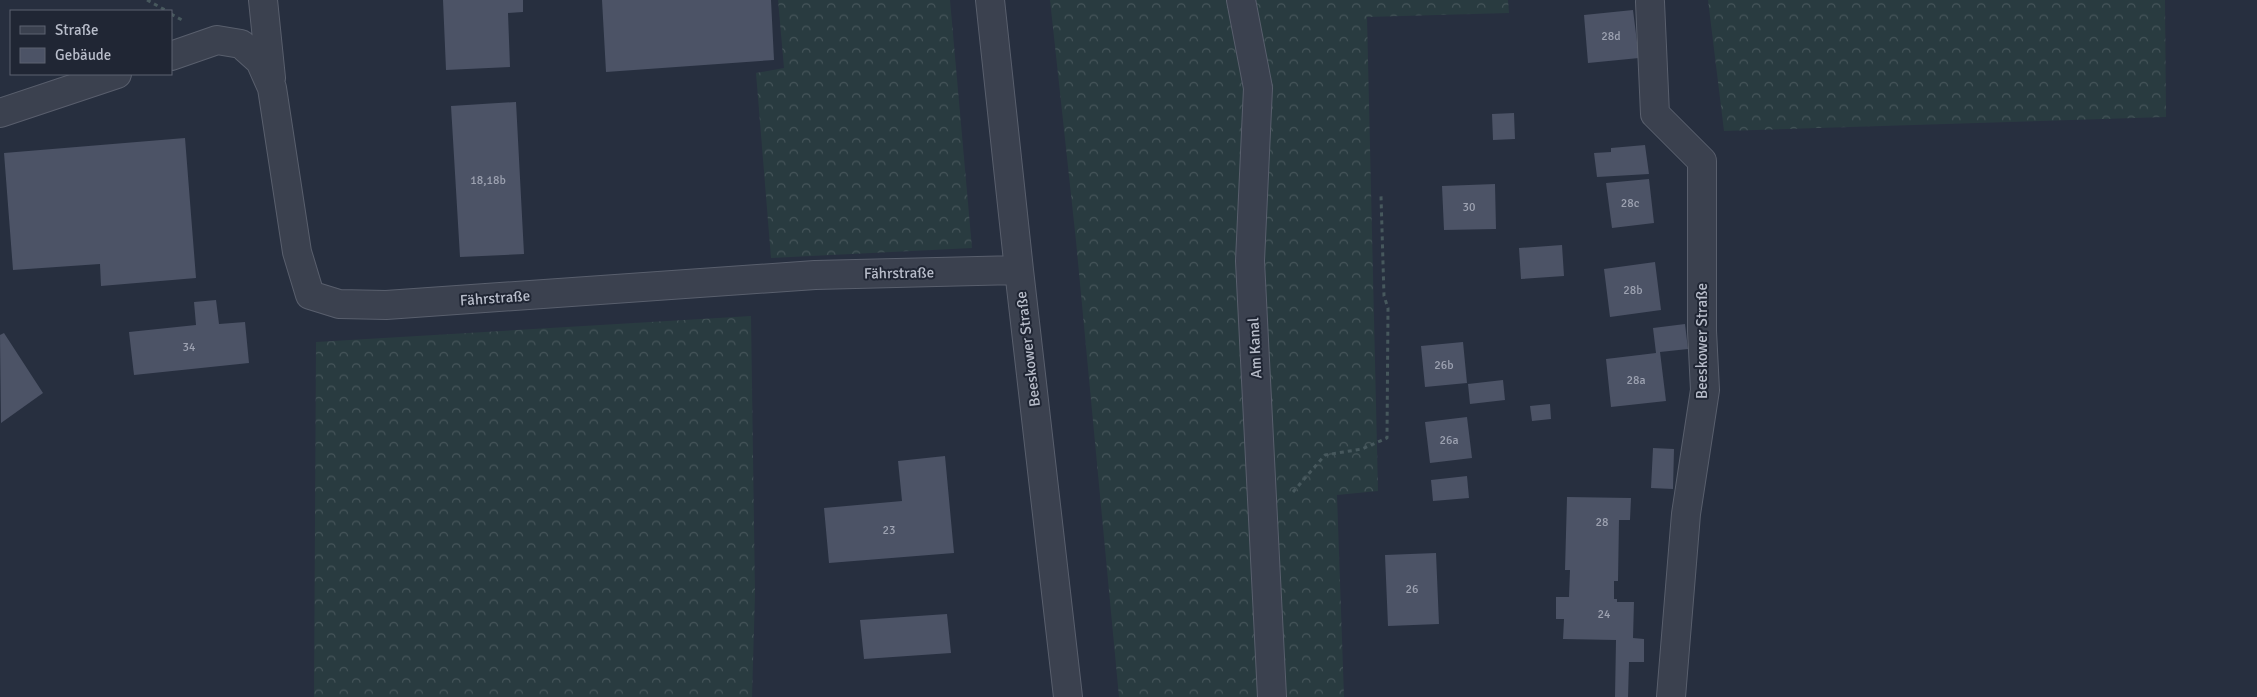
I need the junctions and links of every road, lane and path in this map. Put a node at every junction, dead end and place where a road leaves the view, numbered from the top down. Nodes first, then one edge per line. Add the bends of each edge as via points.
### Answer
1 (147, 0) edge
2 (263, 0) edge
3 (990, 0) edge
4 (1241, 0) edge
5 (1650, 2) dead end
6 (165, 10) edge
7 (172, 56) edge
8 (114, 75) edge
9 (272, 88) junction
10 (0, 113) edge
11 (1381, 196) dead end
12 (1019, 270) junction
13 (1264, 530) junction
14 (1068, 697) edge
15 (1272, 697) edge
16 (1671, 697) edge

1 - 6 path
2 - 9 street
3 - 12 street, Beeskower Straße
4 - 13 street, Am Kanal via 1258,88 1250,262
5 - 16 street, Beeskower Straße via 1655,114 1702,161 1705,390 1686,514
7 - 9 street, Fährstraße via 217,40 241,44 260,61
8 - 10 street
9 - 12 street, Fährstraße via 303,273 310,295 339,304 386,305 815,275
11 - 13 path via 1384,296 1388,308 1387,438 1362,449 1325,455
12 - 14 street, Beeskower Straße
13 - 15 street, Am Kanal

